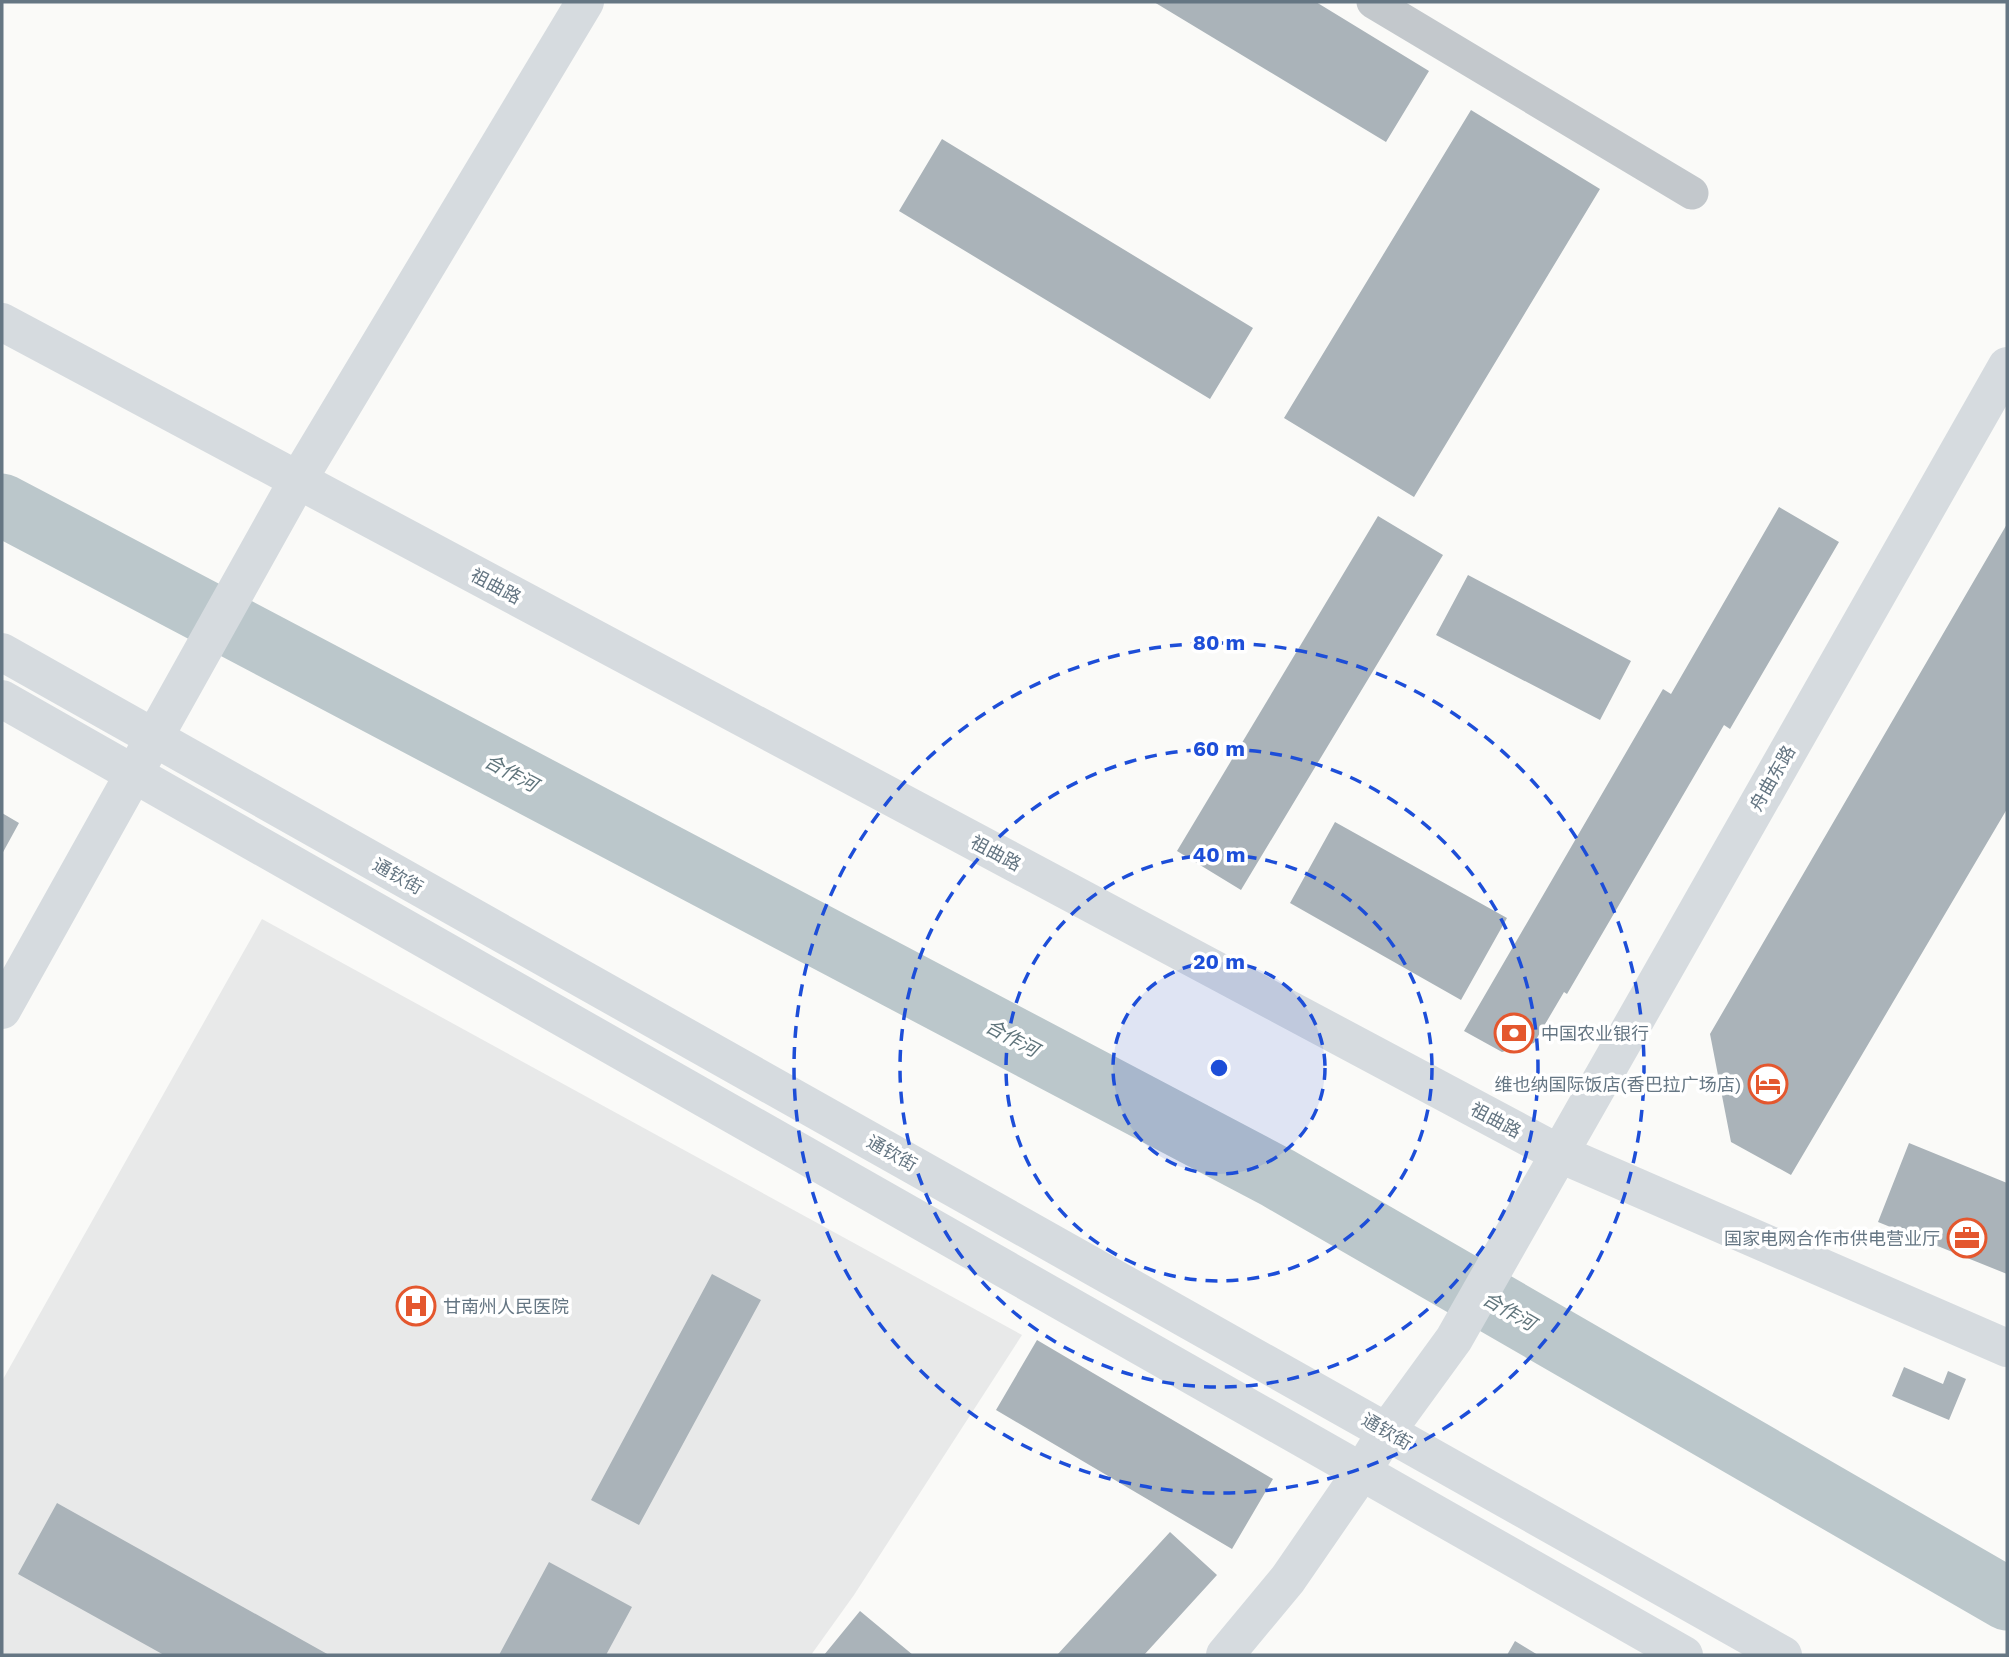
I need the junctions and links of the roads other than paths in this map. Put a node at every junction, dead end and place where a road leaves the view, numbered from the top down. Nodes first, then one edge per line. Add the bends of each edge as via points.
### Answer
1 (585, 2) edge
2 (1373, 2) edge
3 (1692, 193) dead end
4 (2, 322) edge
5 (2007, 366) edge
6 (298, 480) junction
7 (2, 652) edge
8 (2, 699) edge
9 (152, 738) junction
10 (132, 773) junction
11 (2, 1010) edge
12 (1558, 1153) junction
13 (2007, 1348) edge
14 (1387, 1431) junction
15 (1362, 1473) junction
16 (1225, 1655) edge
17 (1684, 1655) edge
18 (1783, 1655) edge

1 - 6 street
2 - 3 street
4 - 6 street, 祖曲路
5 - 12 street, 舟曲东路
6 - 9 street
6 - 12 street, 祖曲路
7 - 9 street, 通钦街
8 - 10 street
9 - 10 street
9 - 14 street, 通钦街
10 - 11 street
10 - 15 street
12 - 13 street, 祖曲路
12 - 14 street, 舟曲东路 via 1454,1339
14 - 15 street, 舟曲东路
14 - 18 street, 通钦街
15 - 16 street, 舟曲东路 via 1287,1579
15 - 17 street

